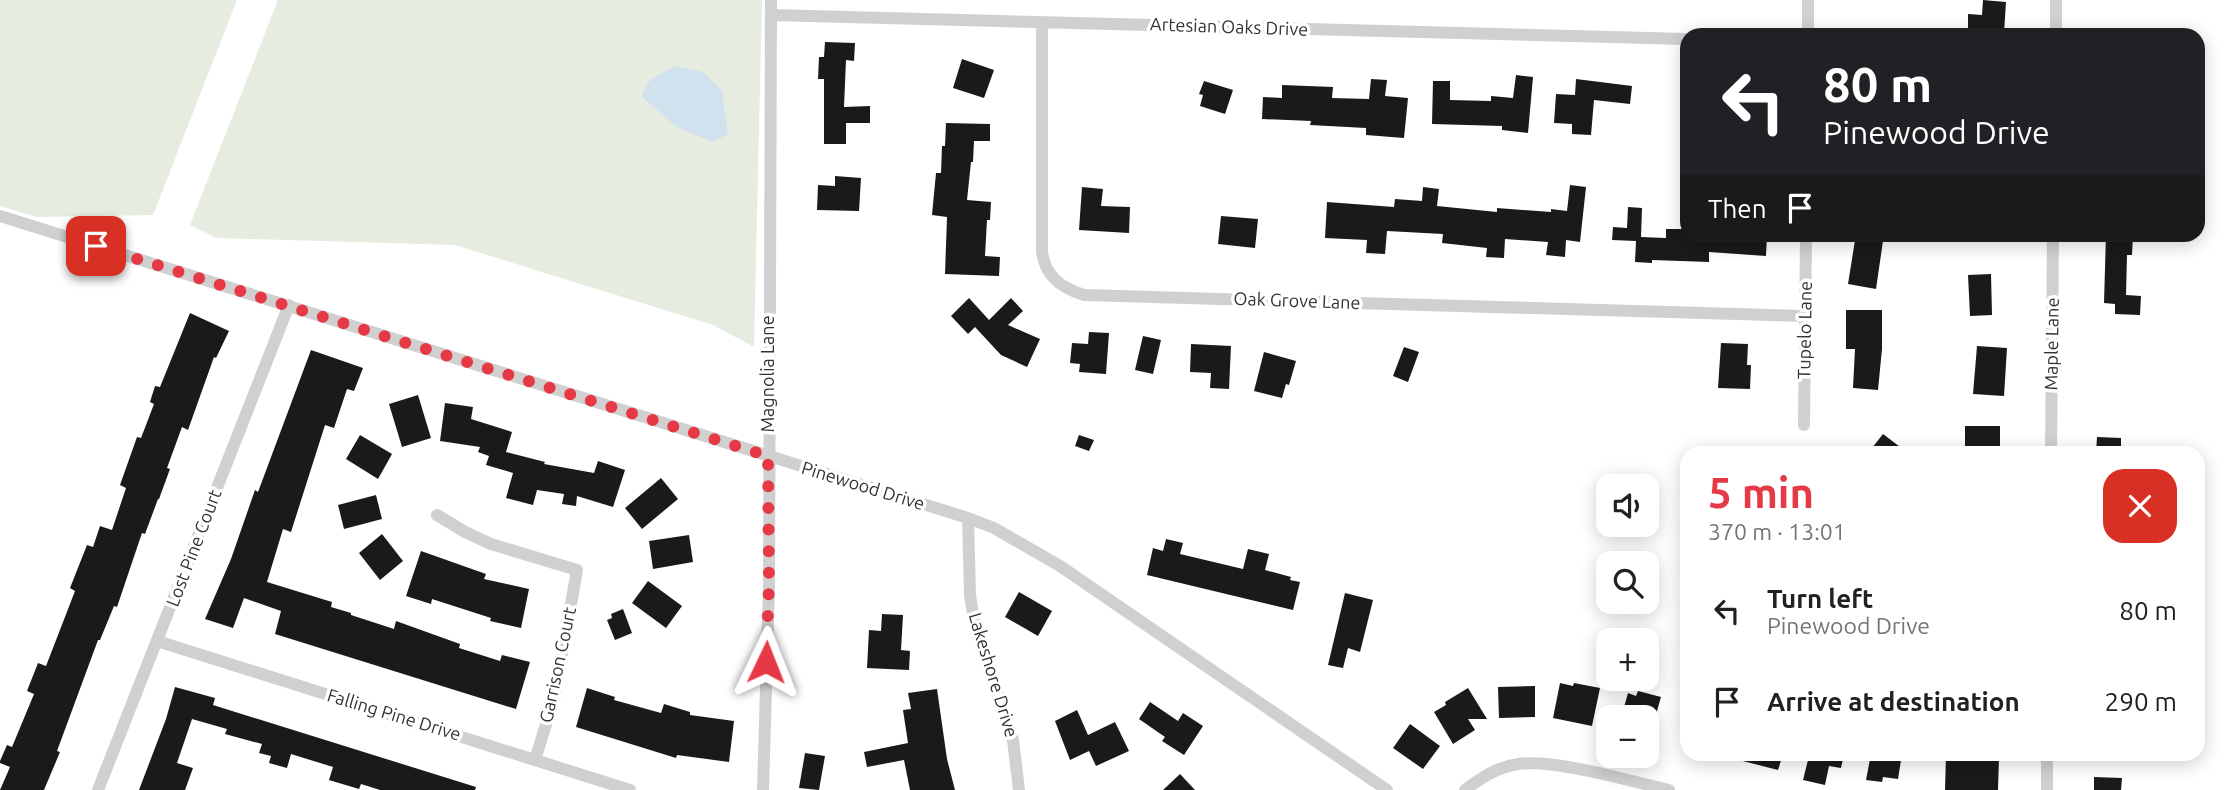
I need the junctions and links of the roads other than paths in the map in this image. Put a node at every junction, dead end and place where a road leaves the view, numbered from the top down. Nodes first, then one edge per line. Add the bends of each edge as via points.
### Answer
1 (771, 0) edge
2 (1808, 0) edge
3 (2056, 0) edge
4 (771, 15) junction
5 (1042, 22) junction
6 (1808, 28) edge
7 (2056, 28) edge
8 (1680, 39) edge
9 (0, 216) edge
10 (1805, 242) edge
11 (2053, 242) edge
12 (289, 305) junction
13 (1805, 316) junction
14 (1804, 425) dead end
15 (2051, 446) edge
16 (768, 456) junction
17 (437, 515) dead end
18 (968, 518) junction
19 (157, 641) junction
20 (535, 760) junction
21 (2047, 761) edge
22 (625, 789) edge
23 (98, 790) edge
24 (763, 790) edge
25 (1019, 790) edge
26 (1387, 790) edge
27 (1465, 790) edge
28 (1669, 790) edge
29 (2047, 790) edge

1 - 4 street, Magnolia Lane
2 - 6 street
3 - 7 street
4 - 5 street, Artesian Oaks Drive
4 - 16 street, Magnolia Lane
5 - 8 street, Artesian Oaks Drive
5 - 13 street, Oak Grove Lane via 1042,252 1047,271 1071,291
9 - 12 street, Pinewood Drive
10 - 13 street, Tupelo Lane
11 - 15 street, Maple Lane
12 - 16 street, Pinewood Drive
12 - 19 street, Lost Pine Court
13 - 14 street, Tupelo Lane
16 - 18 street, Pinewood Drive
16 - 24 street, Magnolia Lane
17 - 20 street, Garrison Court via 491,544 577,570 555,695
18 - 25 street, Lakeshore Drive via 976,632 1013,740
18 - 26 street, Pinewood Drive via 1060,566
19 - 20 street, Falling Pine Drive
19 - 23 street, Lost Pine Court
20 - 22 street, Falling Pine Drive
21 - 29 street
27 - 28 street via 1494,770 1519,764 1558,767

